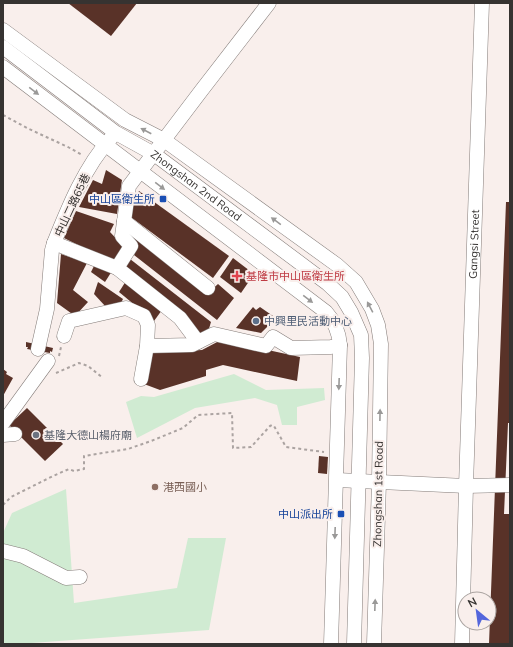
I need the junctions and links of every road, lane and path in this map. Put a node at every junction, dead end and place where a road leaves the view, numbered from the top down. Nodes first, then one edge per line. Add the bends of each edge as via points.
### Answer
1 (269, 3) edge
2 (482, 3) edge
3 (3, 30) edge
4 (3, 47) edge
5 (3, 68) edge
6 (3, 115) edge
7 (126, 120) junction
8 (116, 133) junction
9 (164, 140) junction
10 (105, 144) junction
11 (154, 154) junction
12 (93, 161) junction
13 (140, 171) junction
14 (124, 221) junction
15 (54, 244) junction
16 (117, 268) junction
17 (208, 288) dead end
18 (64, 336) joint
19 (198, 342) junction
20 (381, 344) joint
21 (340, 345) junction
22 (147, 346) junction
23 (362, 346) joint
24 (38, 349) dead end
25 (53, 359) joint
26 (52, 378) dead end
27 (103, 378) dead end
28 (141, 379) dead end
29 (3, 422) edge
30 (337, 453) junction
31 (337, 480) junction
32 (359, 481) junction
33 (379, 482) junction
34 (466, 486) junction
35 (510, 486) edge
36 (3, 505) edge
37 (3, 551) edge
38 (80, 577) dead end
39 (331, 644) edge
40 (354, 644) edge
41 (374, 644) edge
42 (462, 644) edge

1 - 9 street
2 - 34 street, Gangsi Street
3 - 7 street, Zhongshan 2nd Road
4 - 8 street, Zhongshan 2nd Road
5 -> 10 street, Zhongshan 2nd Road
6 - 12 path
7 - 8 street, 中山二路65巷
9 -> 7 street, Zhongshan 2nd Road
8 - 10 street, 中山二路65巷
8 - 11 street, Zhongshan 2nd Road
9 - 11 street
20 -> 9 street, Zhongshan 2nd Road via 374,315 356,282
10 - 12 street, 中山二路65巷
10 - 13 street, Zhongshan 2nd Road
11 - 13 street
11 - 23 street, Zhongshan 2nd Road via 328,284 342,297 351,312 361,335
12 - 15 street, 中山二路65巷 via 69,206
13 - 14 street via 129,186
13 -> 21 street, Zhongshan 2nd Road via 326,312 337,328
14 - 16 street via 122,236 131,246
14 - 17 street
15 - 16 street
15 - 24 street, 中山二路65巷
16 - 19 street via 180,318
18 - 22 street via 69,321 126,308 144,316 148,325
18 - 25 path
19 - 21 street via 214,334 266,346 273,337 291,348
19 - 22 street via 192,345
33 -> 20 street, Zhongshan 1st Road
21 -> 30 street
22 - 28 street
23 - 32 street, Zhongshan 1st Road
25 - 29 street
26 - 27 path via 56,372 79,363 88,366
30 - 31 street
30 - 36 path via 286,447 272,425 252,447 233,448 232,413 198,415 183,428 151,441 128,449 84,456 84,469 70,469 53,476 11,497
31 - 32 street
31 -> 39 street
32 - 33 street
32 - 40 street, Zhongshan 1st Road
33 - 34 street
41 -> 33 street, Zhongshan 1st Road
34 - 35 street
34 - 42 street, Gangsi Street
37 - 38 street via 23,556 66,578

